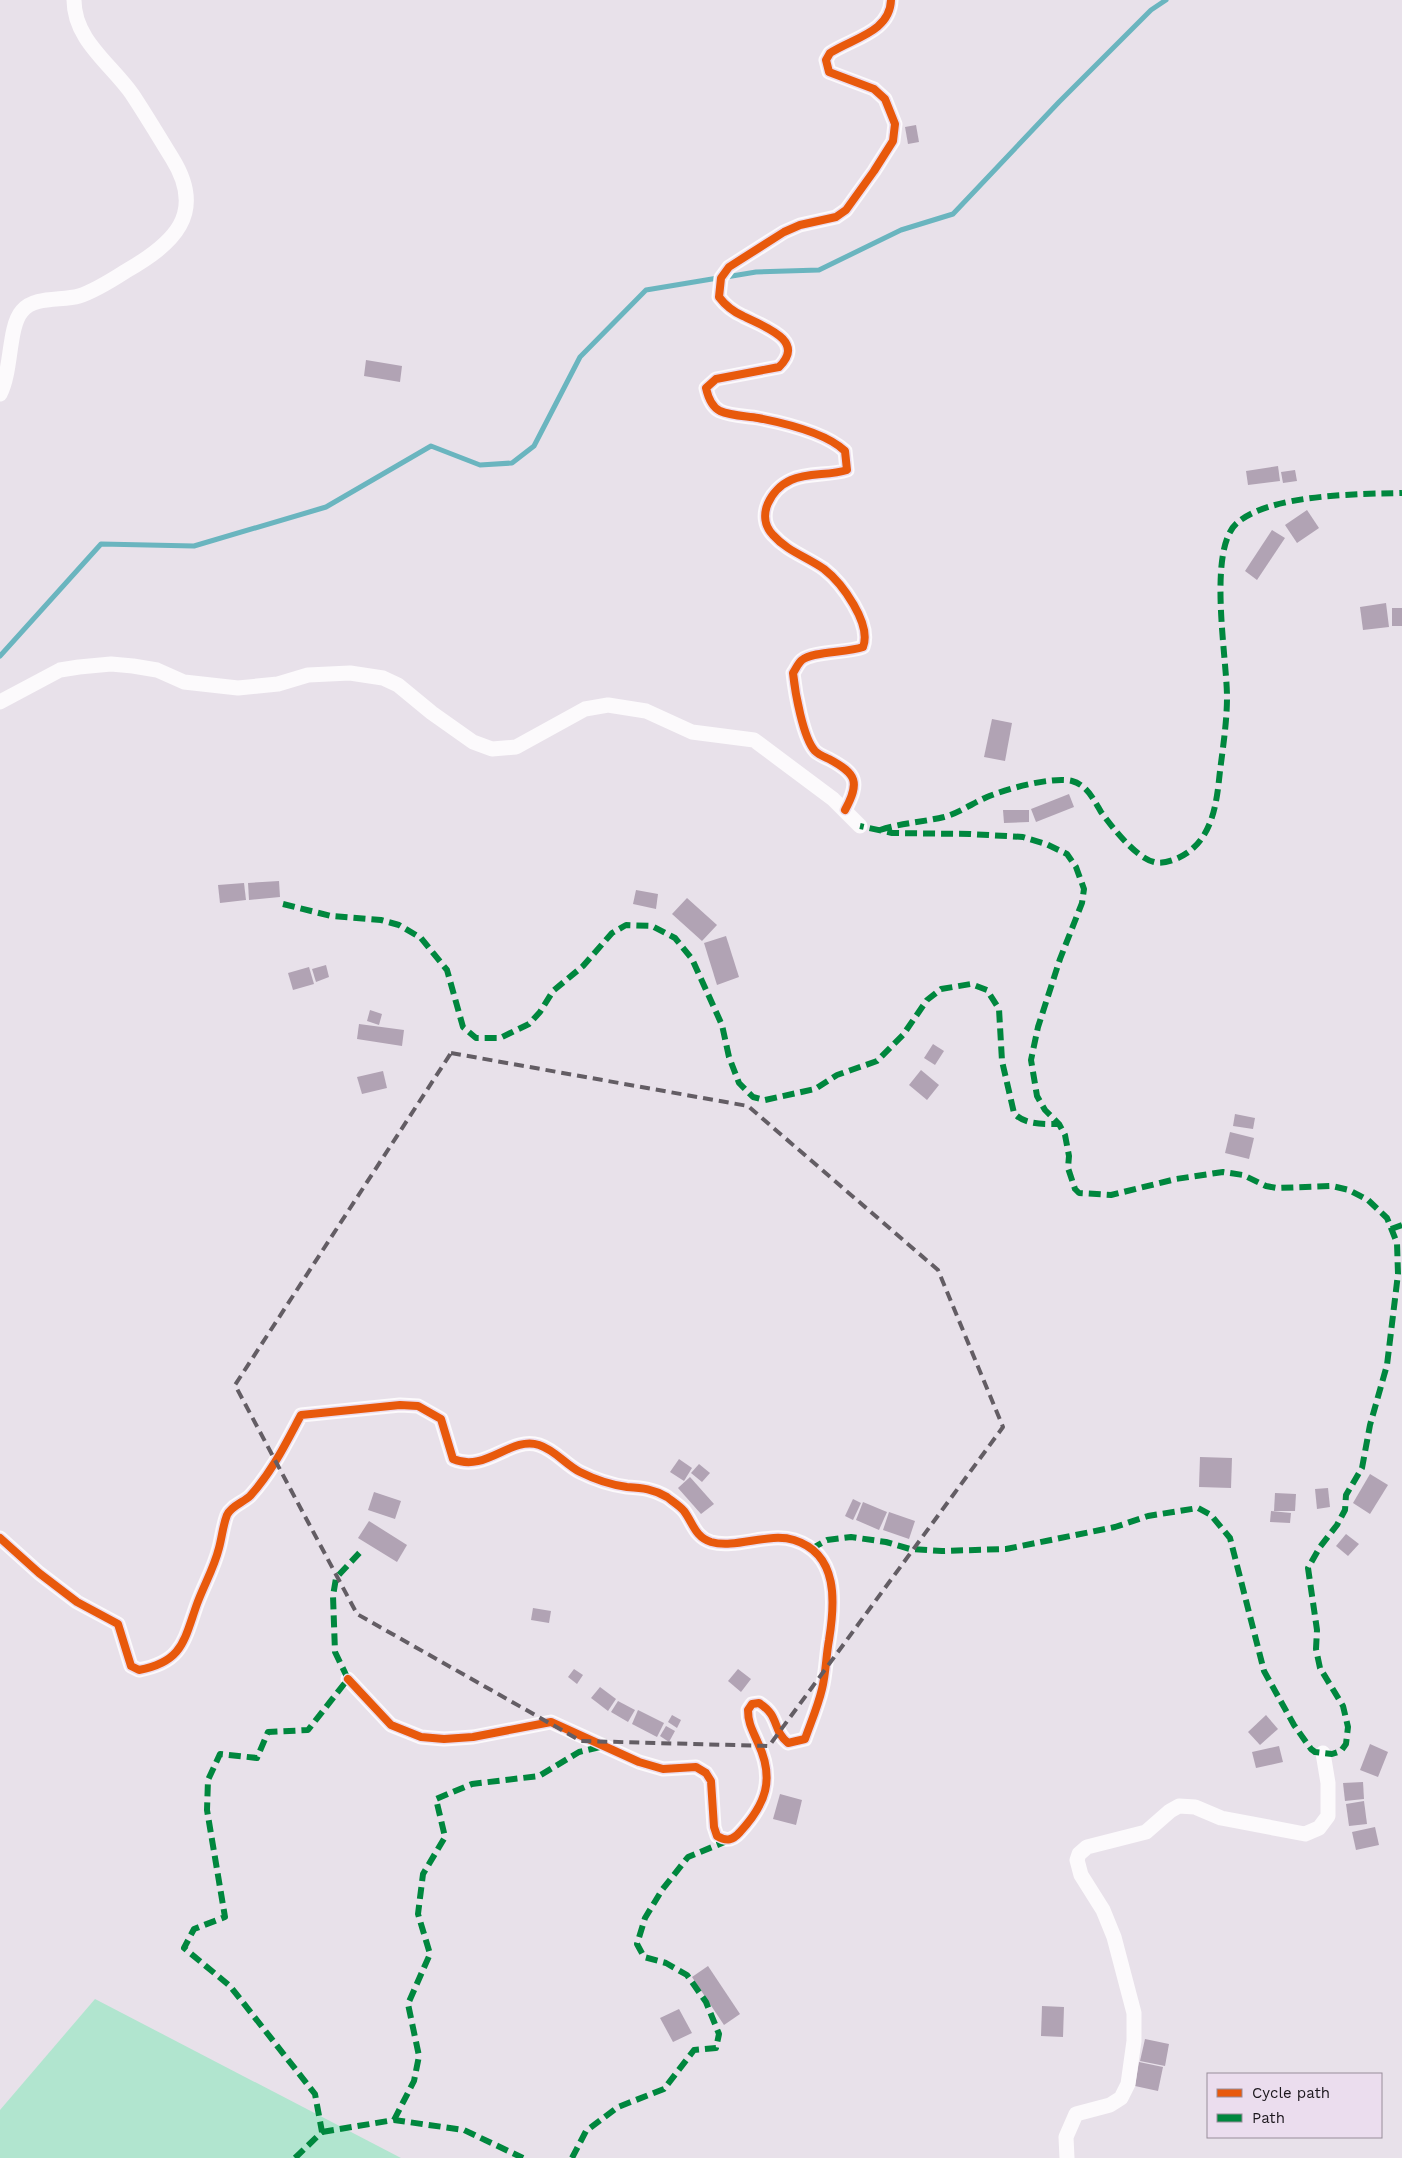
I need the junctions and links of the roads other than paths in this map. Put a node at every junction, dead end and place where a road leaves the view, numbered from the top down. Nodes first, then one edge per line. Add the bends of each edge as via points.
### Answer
1 (74, 0) edge
2 (891, 0) edge
3 (0, 394) edge
4 (0, 702) edge
5 (845, 810) junction
6 (860, 826) dead end
7 (0, 1538) edge
8 (348, 1678) dead end
9 (1323, 1753) dead end
10 (1067, 2158) edge

1 - 3 street via 76,20 88,42 131,93 178,167 186,193 187,210 167,243 150,257 80,296 32,303 22,310 14,323 5,384
2 - 5 street via 884,23 835,49 826,60 829,72 874,89 885,99 895,124 893,140 841,214 784,232 729,267 721,278 719,297 741,316 777,333 785,341 788,351 786,360 779,367 716,379 706,388 719,411 807,431 834,441 845,451 847,470 792,480 771,494 766,516 771,533 782,544 825,570 843,590 862,621 867,638 863,647 809,656 800,661 794,674 808,740 816,752 850,773 854,782 854,793
4 - 5 street via 60,670 111,664 157,670 184,682 238,688 278,684 308,675 350,673 383,678 398,685 473,742 492,749 516,747 585,709 608,704 646,711 692,732 754,740
5 - 6 street
7 - 8 street via 77,1602 118,1624 131,1666 139,1670 150,1668 168,1661 187,1638 196,1606 214,1565 228,1512 250,1496 269,1471 301,1415 418,1406 441,1418 453,1459 465,1464 480,1462 514,1448 540,1445 580,1472 611,1483 655,1491 684,1510 699,1535 712,1542 793,1539 816,1552 826,1567 834,1602 822,1688 805,1739 788,1743 780,1736 769,1709 759,1703 752,1704 748,1710 751,1732 764,1758 767,1786 756,1814 732,1839 724,1840 717,1836 712,1782 696,1767 663,1769 639,1762 551,1722 473,1737 421,1737 391,1725
9 - 10 street via 1328,1783 1328,1816 1319,1828 1305,1834 1221,1818 1195,1807 1179,1806 1146,1832 1087,1847 1079,1854 1077,1860 1081,1876 1103,1910 1114,1937 1134,2013 1134,2041 1128,2084 1122,2098 1110,2105 1076,2114 1066,2137

